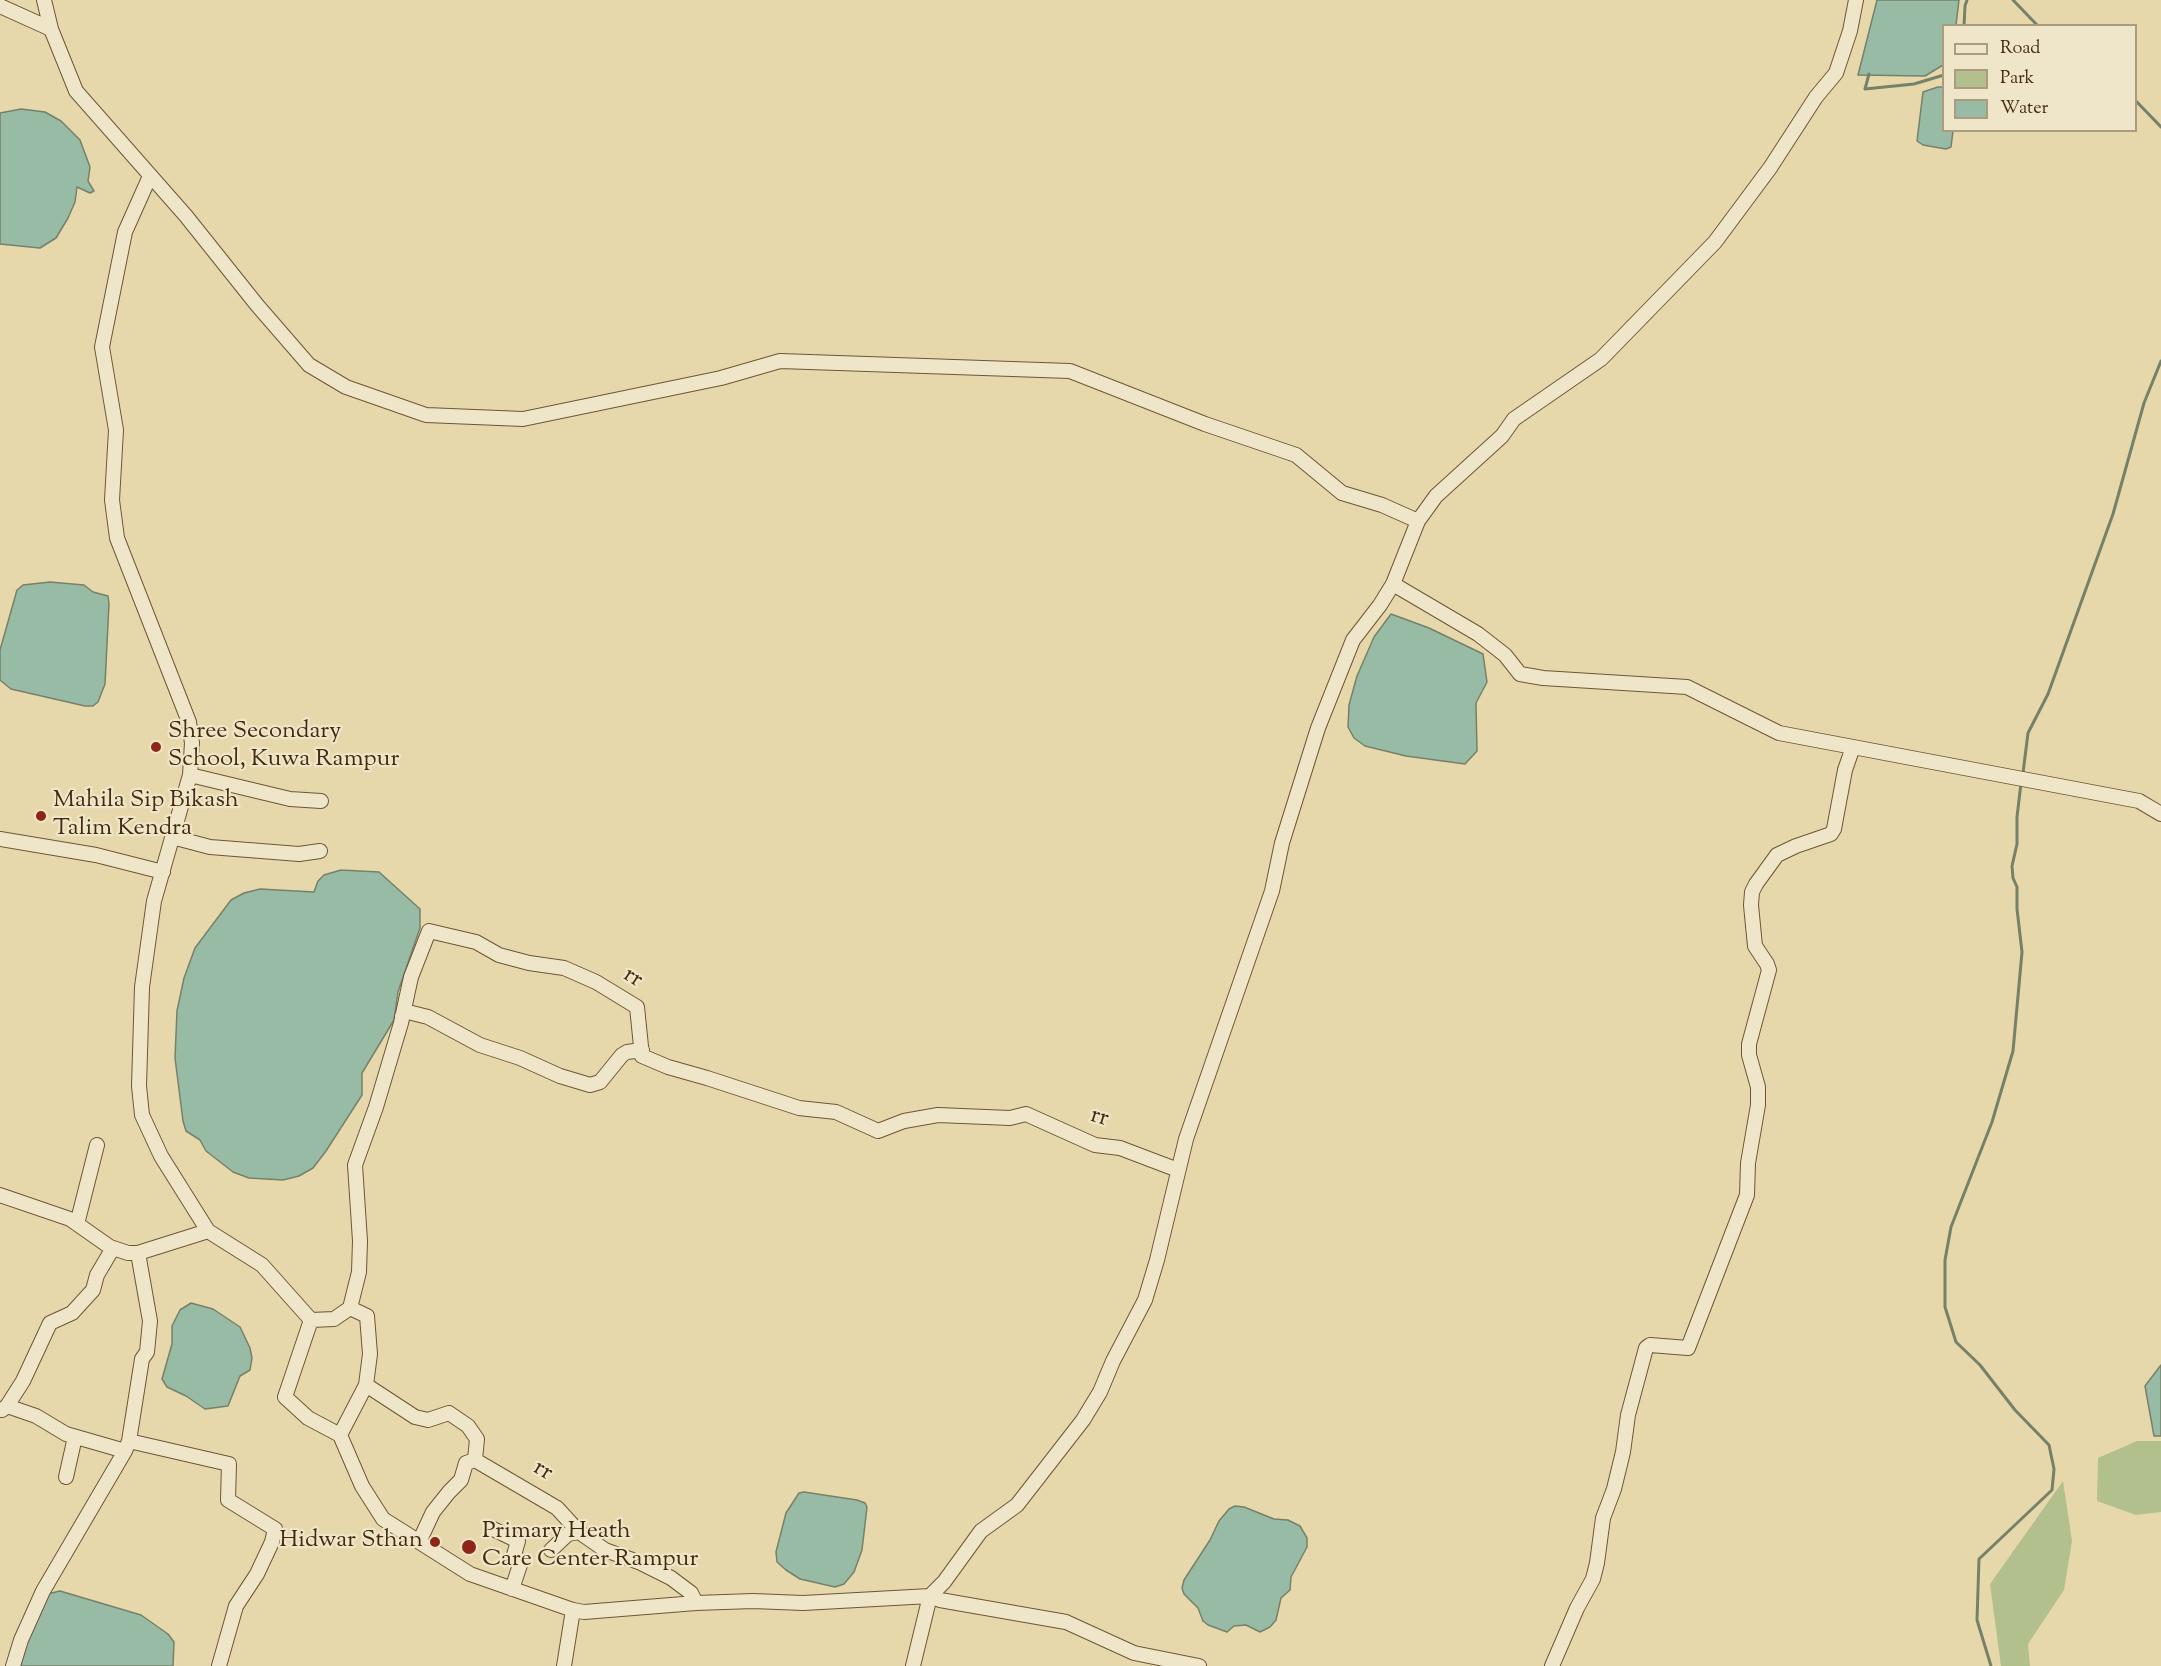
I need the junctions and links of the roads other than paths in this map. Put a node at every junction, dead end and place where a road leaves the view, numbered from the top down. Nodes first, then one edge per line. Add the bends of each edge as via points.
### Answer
1 (44, 0) edge
2 (1856, 0) edge
3 (0, 6) edge
4 (51, 29) junction
5 (150, 176) junction
6 (1418, 521) junction
7 (1393, 584) junction
8 (1853, 747) junction
9 (190, 775) junction
10 (321, 801) dead end
11 (2161, 814) edge
12 (172, 837) junction
13 (0, 839) edge
14 (320, 851) dead end
15 (163, 872) junction
16 (402, 1016) junction
17 (642, 1050) junction
18 (97, 1145) dead end
19 (1178, 1170) junction
20 (0, 1195) edge
21 (77, 1224) junction
22 (208, 1231) junction
23 (113, 1248) junction
24 (138, 1253) junction
25 (350, 1308) junction
26 (311, 1320) junction
27 (366, 1385) junction
28 (4, 1409) edge
29 (340, 1435) junction
30 (75, 1437) junction
31 (127, 1446) junction
32 (475, 1460) junction
33 (66, 1478) dead end
34 (491, 1528) dead end
35 (579, 1532) junction
36 (419, 1542) junction
37 (550, 1550) dead end
38 (512, 1589) junction
39 (930, 1596) junction
40 (696, 1603) junction
41 (573, 1610) junction
42 (13, 1666) edge
43 (219, 1666) edge
44 (564, 1666) edge
45 (913, 1666) edge
46 (1199, 1666) edge
47 (1552, 1666) edge

1 - 4 street
2 - 6 street via 1836,73 1715,242 1601,359 1514,419 1502,436 1436,496
3 - 4 street
4 - 5 street via 76,91
5 - 6 street via 309,365 346,387 426,415 523,419 720,378 780,361 1070,371 1296,455 1342,494 1382,505
5 - 9 street via 125,232 102,347 116,430 112,500 117,538 189,722
6 - 7 street
7 - 8 street via 1478,634 1506,655 1520,674 1688,687 1779,733
7 - 19 street via 1353,640 1318,728 1282,843 1272,891
8 - 11 street via 2139,801
8 - 47 street via 1831,834 1777,855 1752,892 1755,946 1769,970 1749,1044 1758,1105 1748,1163 1748,1195 1688,1348 1646,1348 1614,1489 1603,1518 1593,1579
9 - 10 street via 290,799
9 - 12 street
12 - 14 street via 210,847 299,854
12 - 15 street
13 - 15 street via 96,855
15 - 22 street via 154,901 142,987 142,1115 161,1156
16 - 17 street via 408,1012 428,1017 480,1045 590,1084 600,1082 622,1055
16 - 17 street, rr via 411,977 429,931 476,942 499,955 564,969 596,982 637,1007
16 - 25 street, rr via 355,1165 359,1272
17 - 19 street, rr via 642,1056 660,1065 799,1108 836,1112 878,1131 938,1115 1010,1118 1026,1114 1095,1144 1120,1148
18 - 21 street
19 - 39 street via 1145,1300 1100,1392 1023,1496 981,1531
20 - 21 street
21 - 23 street
22 - 24 street
22 - 26 street via 262,1265
23 - 24 street
23 - 28 street via 93,1290 72,1313 50,1323 23,1381
24 - 31 street via 150,1321
25 - 26 street via 334,1319
25 - 27 street via 367,1316 370,1354
26 - 29 street via 285,1397 308,1418
27 - 29 street
27 - 32 street via 415,1417 428,1420 450,1413 468,1426 477,1439
28 - 30 street via 36,1416
29 - 36 street via 362,1486 383,1519
30 - 31 street
30 - 33 street
31 - 42 street via 43,1592
31 - 43 street via 229,1464 228,1500 275,1529 257,1574 236,1606
32 - 35 street, rr via 558,1508
32 - 36 street via 466,1463 461,1480 433,1512
34 - 38 street via 518,1541 514,1555 521,1562
35 - 37 street via 568,1534
35 - 40 street, rr via 605,1550 671,1578 691,1593
36 - 38 street via 470,1574
38 - 41 street
39 - 40 street via 803,1603
39 - 45 street
39 - 46 street via 1066,1622 1134,1653
40 - 41 street
41 - 44 street

